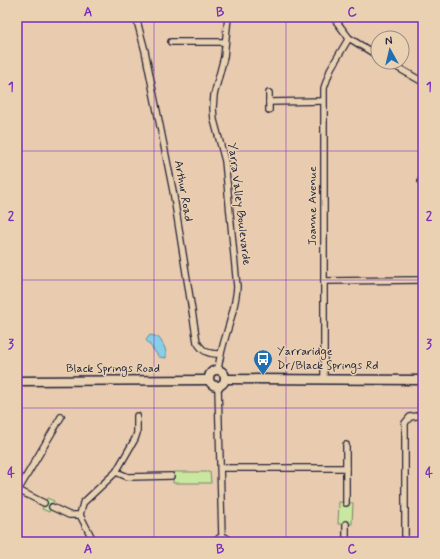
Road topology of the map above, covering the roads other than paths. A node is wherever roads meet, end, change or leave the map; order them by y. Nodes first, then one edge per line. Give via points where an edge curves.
1 (136, 17) edge
2 (228, 17) edge
3 (333, 17) edge
4 (349, 38) junction
5 (171, 42) dead end
6 (224, 42) junction
7 (370, 51) edge
8 (402, 70) edge
9 (423, 82) edge
10 (269, 93) dead end
11 (324, 101) junction
12 (269, 102) junction
13 (269, 110) dead end
14 (423, 280) edge
15 (324, 281) junction
16 (220, 354) junction
17 (218, 370) junction
18 (225, 378) junction
19 (209, 380) junction
20 (324, 380) junction
21 (423, 380) edge
22 (17, 381) edge
23 (218, 387) junction
24 (423, 415) edge
25 (137, 416) dead end
26 (61, 417) dead end
27 (346, 445) dead end
28 (221, 468) junction
29 (346, 468) junction
30 (116, 472) junction
31 (172, 476) dead end
32 (18, 491) edge
33 (44, 503) dead end
34 (346, 504) dead end
35 (52, 507) dead end
36 (80, 515) junction
37 (346, 524) dead end
38 (222, 537) junction
39 (94, 542) edge
40 (215, 542) edge
41 (232, 542) edge
42 (346, 542) edge
43 (405, 542) edge

1 - 16 street, Arthur Road via 173,191 197,342 202,350 210,354
2 - 6 street, Yarra Valley Boulevarde
3 - 4 street
4 - 7 street
4 - 11 street, Joanne Avenue via 326,78
5 - 6 street
6 - 16 street, Yarra Valley Boulevarde via 224,57 213,108 225,161 237,287 236,306
8 - 9 street
10 - 12 street
11 - 12 street
11 - 15 street, Joanne Avenue
12 - 13 street
14 - 15 street
15 - 20 street, Joanne Avenue
16 - 17 street, Yarra Valley Boulevarde
17 - 18 main road
17 - 19 main road via 211,373
18 - 20 main road
18 - 23 main road via 224,383
19 - 22 main road, Black Springs Road
19 - 23 main road
20 - 21 main road
23 - 28 street
24 - 43 street via 410,417 405,423
25 - 30 street via 135,439
26 - 32 street
27 - 29 street
28 - 29 street
28 - 38 street
29 - 34 street
30 - 31 street via 128,477
30 - 36 street via 83,503
32 - 33 street
35 - 36 street via 69,515
36 - 39 street
37 - 42 street
38 - 40 street
38 - 41 street

